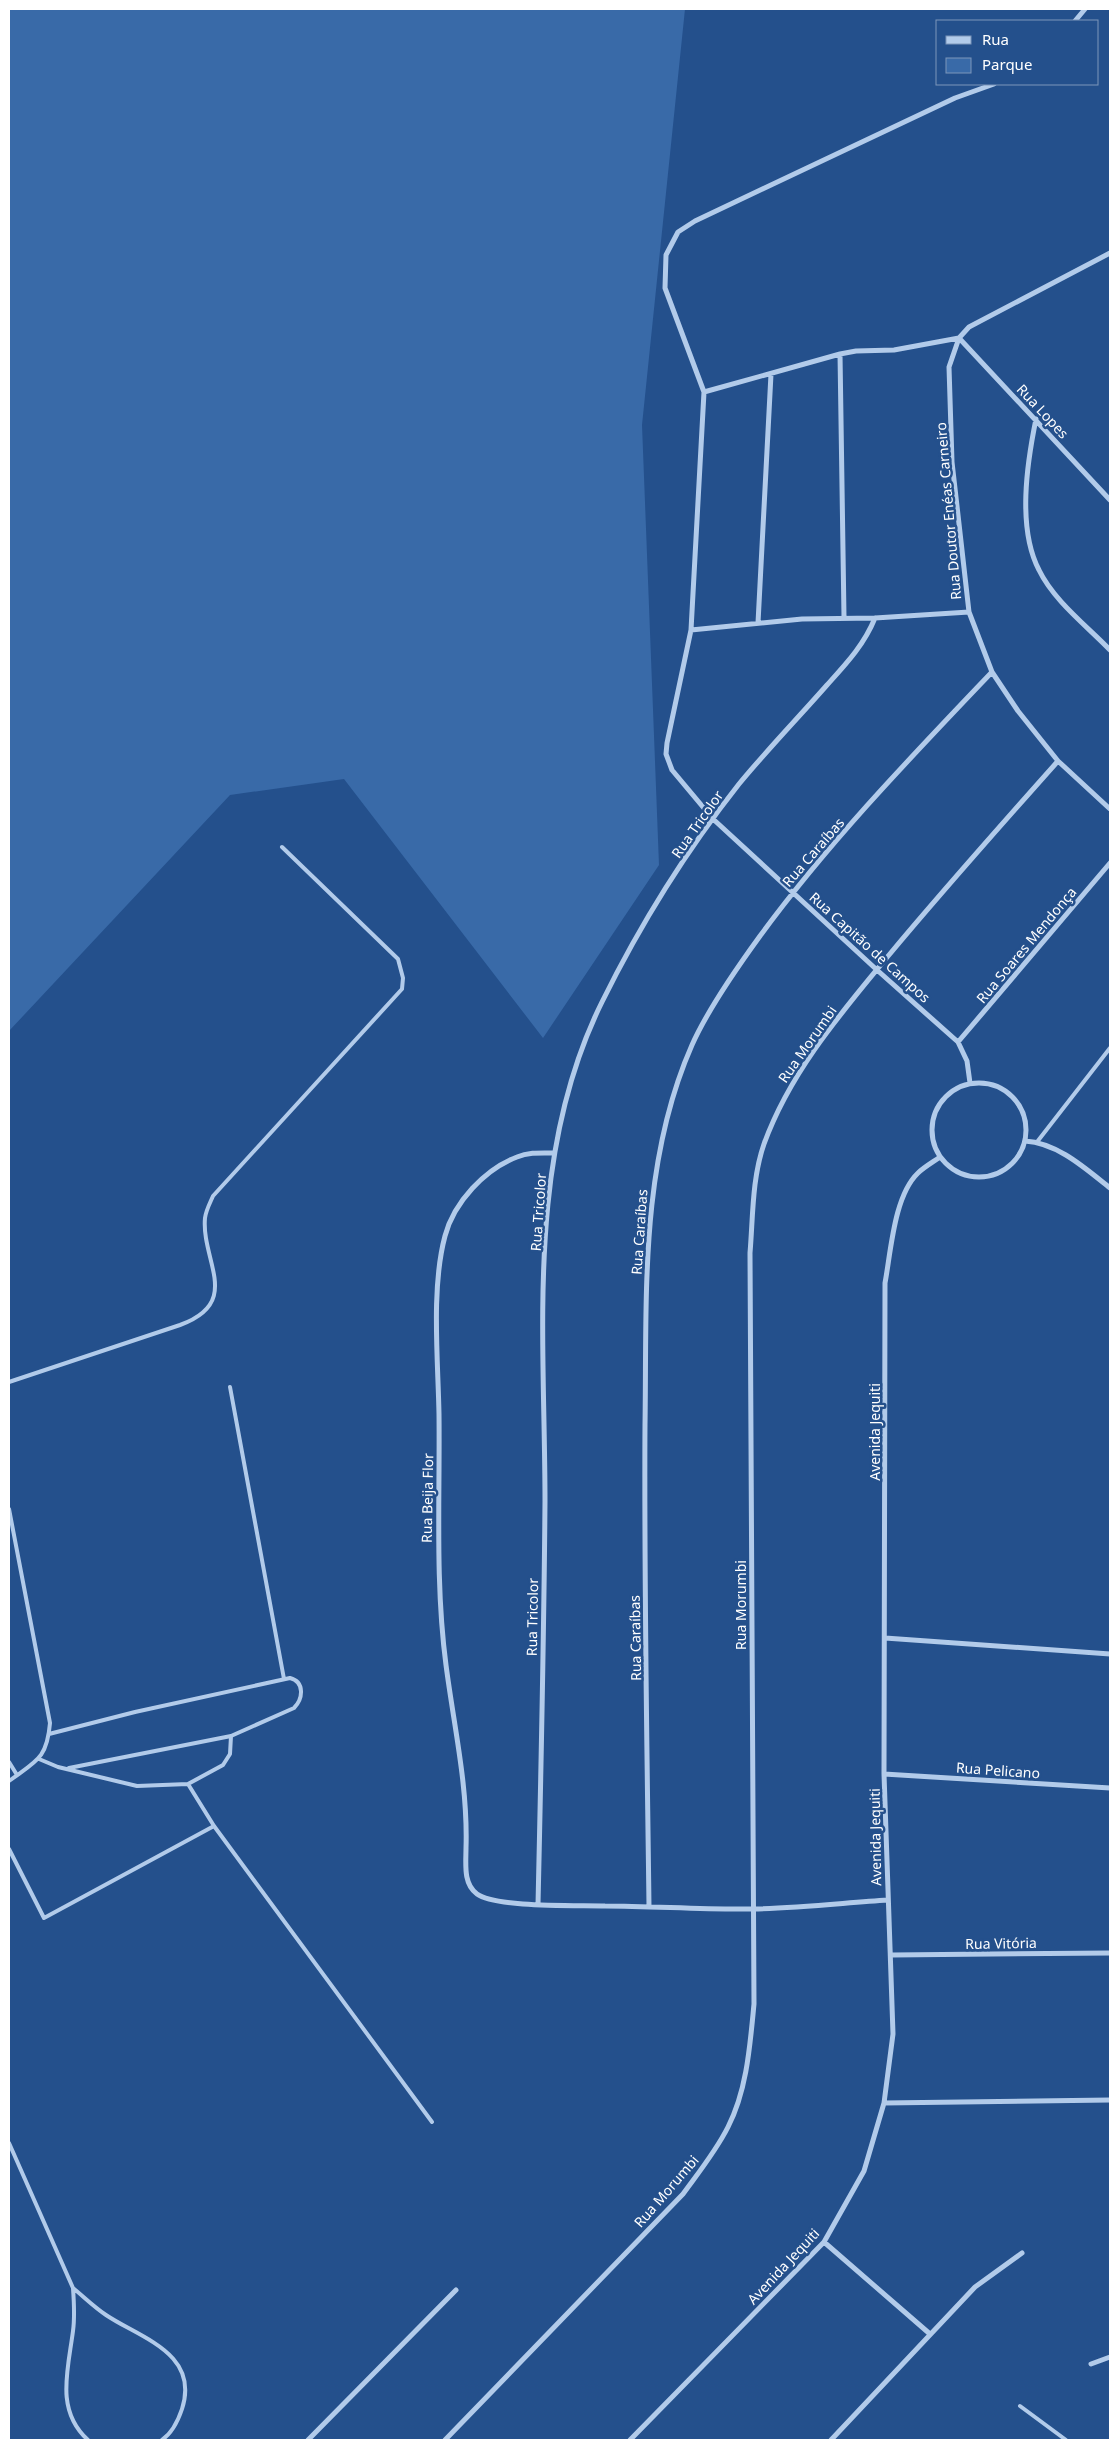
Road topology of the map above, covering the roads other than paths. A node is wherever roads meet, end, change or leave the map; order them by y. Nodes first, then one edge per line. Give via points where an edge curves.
1 (1085, 9) edge
2 (1075, 20) edge
3 (991, 85) edge
4 (1110, 253) edge
5 (959, 338) junction
6 (840, 354) junction
7 (770, 374) junction
8 (704, 392) junction
9 (1036, 418) junction
10 (1110, 500) edge
11 (969, 612) junction
12 (844, 617) junction
13 (875, 618) junction
14 (758, 623) junction
15 (691, 630) junction
16 (1110, 650) edge
17 (992, 672) junction
18 (1058, 761) junction
19 (1110, 809) edge
20 (713, 819) junction
21 (282, 847) dead end
22 (1110, 863) edge
23 (793, 891) junction
24 (877, 970) junction
25 (958, 1042) junction
26 (1110, 1048) edge
27 (970, 1083) junction
28 (1025, 1141) junction
29 (1036, 1142) junction
30 (554, 1153) junction
31 (940, 1157) junction
32 (1110, 1188) edge
33 (9, 1382) edge
34 (230, 1387) dead end
35 (9, 1509) edge
36 (884, 1638) junction
37 (1110, 1654) edge
38 (284, 1679) junction
39 (49, 1734) junction
40 (231, 1736) junction
41 (39, 1759) junction
42 (9, 1762) edge
43 (68, 1769) junction
44 (884, 1774) junction
45 (17, 1775) junction
46 (9, 1781) edge
47 (188, 1784) junction
48 (1110, 1788) edge
49 (214, 1826) junction
50 (9, 1849) edge
51 (888, 1900) junction
52 (538, 1905) junction
53 (649, 1906) junction
54 (752, 1909) junction
55 (1110, 1953) edge
56 (892, 1955) junction
57 (1110, 2100) edge
58 (884, 2102) junction
59 (432, 2122) dead end
60 (9, 2143) edge
61 (824, 2242) junction
62 (1022, 2253) dead end
63 (74, 2288) junction
64 (456, 2290) dead end
65 (930, 2334) junction
66 (1110, 2357) edge
67 (1091, 2364) dead end
68 (1020, 2406) dead end
69 (88, 2440) edge
70 (162, 2440) edge
71 (308, 2440) edge
72 (445, 2440) edge
73 (630, 2440) edge
74 (831, 2440) edge
75 (1066, 2440) edge

1 - 2 street
3 - 8 street via 955,98 678,232 666,255 665,288
4 - 5 street via 969,327
5 - 6 street via 894,350
5 - 9 street, Rua Lopes
5 - 11 street, Rua Doutor Enéas Carneiro via 949,367 952,453
6 - 7 street
6 - 12 street
7 - 8 street
7 - 14 street
8 - 15 street, Rua Capitão de Campos
9 - 10 street, Rua Lopes
9 - 16 street via 1027,472 1031,552 1039,571 1057,595
11 - 13 street
11 - 17 street, Rua Doutor Enéas Carneiro
12 - 13 street
12 - 14 street
13 - 20 street, Rua Tricolor via 860,648 740,783
14 - 15 street
15 - 20 street, Rua Capitão de Campos via 666,754 672,770
17 - 18 street, Rua Doutor Enéas Carneiro
17 - 23 street, Rua Caraíbas
18 - 19 street, Rua Doutor Enéas Carneiro
18 - 24 street, Rua Morumbi via 956,874
20 - 23 street, Rua Capitão de Campos
20 - 30 street, Rua Tricolor via 637,934 600,1006 572,1080
21 - 33 lane via 398,958 402,989 213,1196 205,1218 216,1288 205,1312 194,1320
22 - 25 street, Rua Soares Mendonça
23 - 24 street, Rua Capitão de Campos
23 - 53 street, Rua Caraíbas via 736,970 692,1044 672,1103 656,1169 647,1246 645,1484
24 - 25 street, Rua Capitão de Campos
24 - 54 street, Rua Morumbi via 808,1058 783,1099 763,1145 755,1186 750,1253
25 - 27 street, Rua Capitão de Campos via 967,1061
26 - 29 lane
27 - 28 street via 1002,1088 1014,1097 1023,1110
27 - 31 street via 956,1088 943,1099 935,1112 931,1128 933,1143
28 - 29 street
28 - 31 street via 1009,1167 980,1177 964,1175
29 - 32 street via 1077,1162
30 - 52 street, Rua Tricolor via 547,1217 542,1359 545,1536
30 - 52 street, Rua Beija Flor via 530,1153 497,1167 459,1204 445,1235 438,1290 438,1566 443,1647 462,1761 466,1872 472,1889 486,1898
31 - 36 street, Avenida Jequiti via 918,1173 907,1188 896,1221 885,1283
34 - 38 lane
35 - 39 lane via 50,1723
36 - 37 street
36 - 44 street, Avenida Jequiti
38 - 39 lane
38 - 40 lane via 298,1682 302,1694 300,1702 294,1708
39 - 41 lane via 46,1749
40 - 43 lane
40 - 47 lane via 228,1760
41 - 43 lane
41 - 45 lane
42 - 45 lane
43 - 47 lane via 137,1786
44 - 48 street, Rua Pelicano
44 - 51 street, Avenida Jequiti
45 - 46 lane
47 - 49 lane
49 - 50 lane via 44,1918
49 - 59 lane
51 - 54 street
51 - 56 street, Avenida Jequiti
52 - 53 street
53 - 54 street
54 - 72 street, Rua Morumbi via 754,2004 749,2056 729,2126 713,2155 683,2194
55 - 56 street, Rua Vitória
56 - 58 street, Avenida Jequiti via 894,2034
57 - 58 street
58 - 61 street, Avenida Jequiti via 864,2171
60 - 63 lane
61 - 65 street
61 - 73 street, Avenida Jequiti
62 - 65 street via 974,2287
63 - 69 lane via 74,2328 65,2394 69,2414 79,2432
63 - 70 lane via 104,2314 168,2351 176,2362 184,2381 184,2402 178,2421
64 - 71 street
65 - 74 street
66 - 67 street
68 - 75 lane

